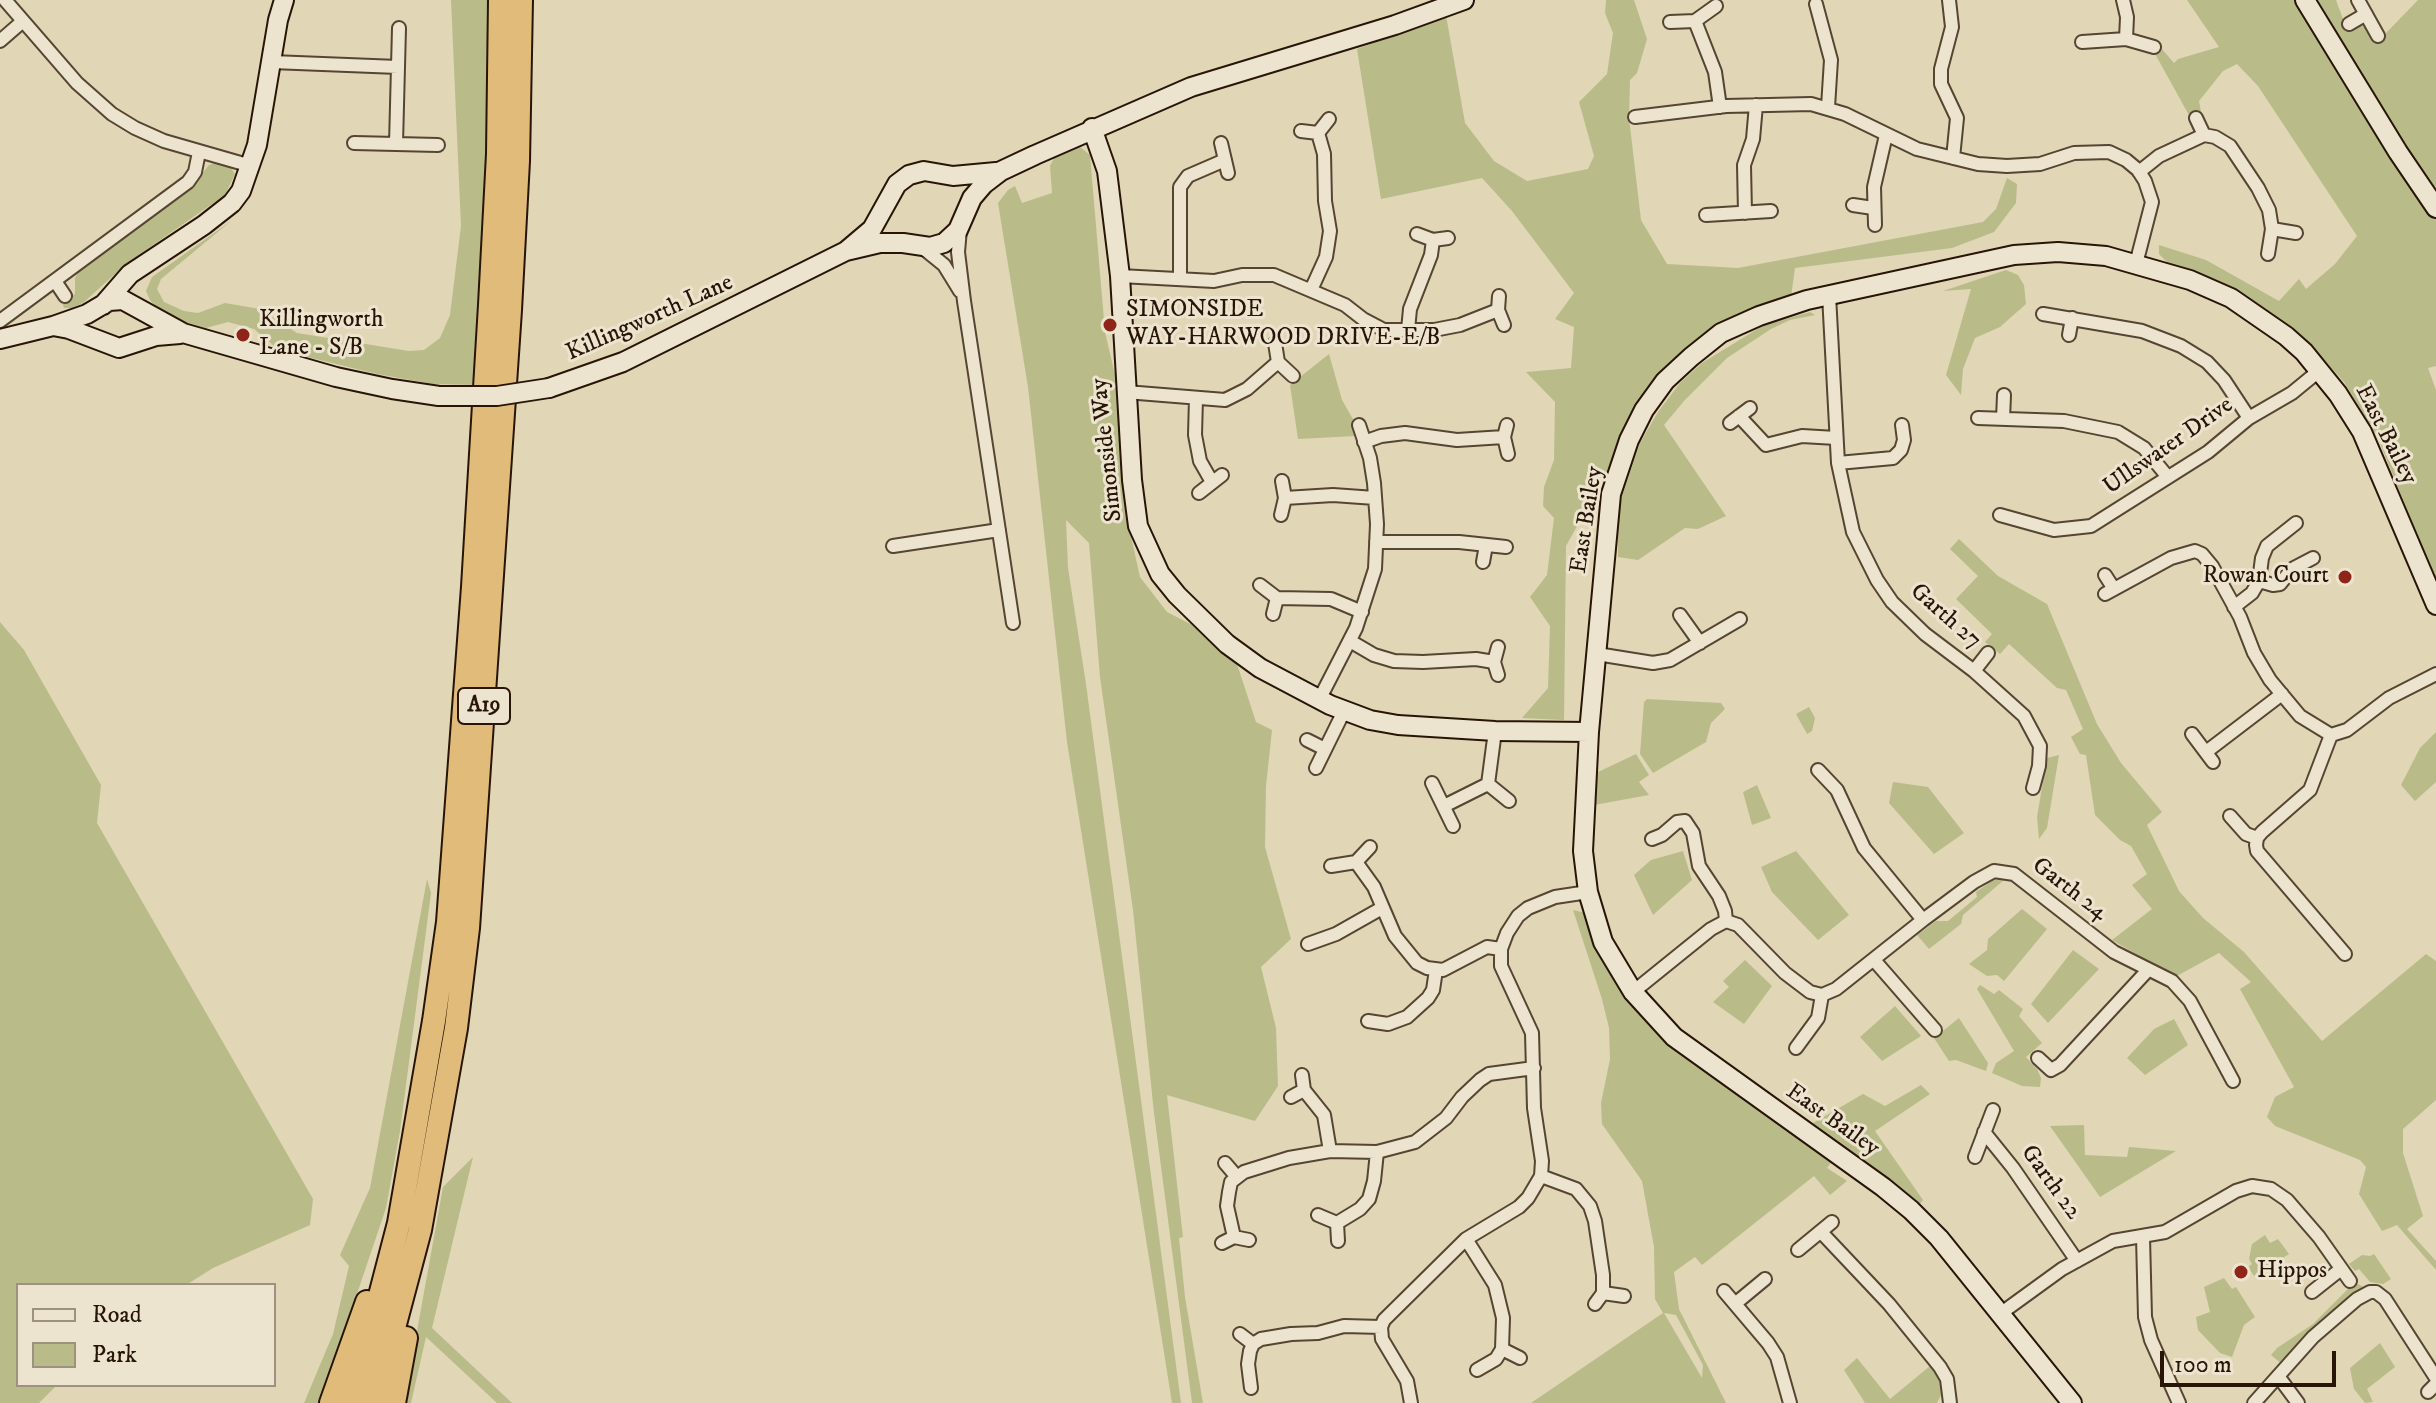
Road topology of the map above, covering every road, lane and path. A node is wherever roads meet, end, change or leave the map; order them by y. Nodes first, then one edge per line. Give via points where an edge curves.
1 (5, 0) edge
2 (284, 0) edge
3 (500, 0) edge
4 (521, 0) edge
5 (1464, 0) edge
6 (1949, 0) edge
7 (2123, 0) edge
8 (2305, 0) edge
9 (2358, 0) edge
10 (1817, 1) edge
11 (1716, 6) dead end
12 (2366, 14) junction
13 (23, 21) junction
14 (1695, 21) junction
15 (1670, 22) dead end
16 (2349, 24) dead end
17 (399, 28) dead end
18 (2378, 36) dead end
19 (2126, 39) junction
20 (0, 41) edge
21 (2082, 42) dead end
22 (2154, 47) dead end
23 (272, 62) junction
24 (398, 67) junction
25 (1756, 105) junction
26 (1720, 107) junction
27 (1828, 107) junction
28 (1653, 115) junction
29 (1635, 117) dead end
30 (2196, 118) dead end
31 (1329, 119) dead end
32 (1092, 128) junction
33 (1301, 131) dead end
34 (1657, 131) dead end
35 (1318, 133) junction
36 (1886, 135) junction
37 (2204, 135) junction
38 (354, 143) dead end
39 (1221, 143) dead end
40 (396, 144) junction
41 (438, 145) dead end
42 (199, 152) junction
43 (1953, 158) junction
44 (1225, 160) junction
45 (2040, 164) junction
46 (251, 166) junction
47 (1001, 171) junction
48 (2139, 172) junction
49 (1228, 173) dead end
50 (944, 176) junction
51 (2044, 178) dead end
52 (889, 202) junction
53 (1853, 205) dead end
54 (1873, 208) junction
55 (2436, 208) edge
56 (1771, 211) dead end
57 (1745, 213) junction
58 (1706, 215) dead end
59 (962, 220) junction
60 (1875, 225) dead end
61 (2272, 229) junction
62 (2296, 233) dead end
63 (1417, 234) dead end
64 (1448, 238) dead end
65 (1433, 240) junction
66 (916, 245) junction
67 (846, 251) junction
68 (2268, 254) dead end
69 (2136, 264) junction
70 (143, 266) junction
71 (1120, 276) junction
72 (1180, 279) junction
73 (55, 281) junction
74 (1311, 290) junction
75 (1829, 295) junction
76 (65, 296) dead end
77 (964, 301) junction
78 (102, 307) junction
79 (136, 308) junction
80 (2043, 314) dead end
81 (2072, 318) junction
82 (0, 321) edge
83 (1504, 325) dead end
84 (53, 326) junction
85 (1408, 330) junction
86 (183, 333) junction
87 (2069, 335) dead end
88 (0, 339) edge
89 (133, 343) junction
90 (1275, 343) dead end
91 (106, 344) junction
92 (1278, 362) junction
93 (2320, 370) junction
94 (1293, 376) dead end
95 (1126, 392) junction
96 (2004, 395) dead end
97 (1196, 398) junction
98 (1750, 408) dead end
99 (1978, 418) dead end
100 (2249, 418) junction
101 (2003, 419) junction
102 (1359, 425) dead end
103 (1902, 425) dead end
104 (1836, 438) junction
105 (1364, 442) junction
106 (1508, 454) dead end
107 (1838, 463) junction
108 (2167, 476) junction
109 (1282, 481) dead end
110 (1199, 493) dead end
111 (1285, 498) junction
112 (1375, 498) junction
113 (1281, 515) dead end
114 (2000, 515) dead end
115 (2296, 523) dead end
116 (2033, 526) junction
117 (999, 530) junction
118 (2029, 541) dead end
119 (1376, 542) junction
120 (1486, 545) junction
121 (893, 546) dead end
122 (1506, 547) dead end
123 (2313, 558) dead end
124 (1483, 562) dead end
125 (2105, 575) dead end
126 (2259, 581) junction
127 (1260, 585) dead end
128 (1277, 598) junction
129 (2436, 605) edge
130 (2234, 607) junction
131 (1362, 612) junction
132 (1273, 614) dead end
133 (1680, 615) dead end
134 (1740, 619) dead end
135 (1013, 623) dead end
136 (1350, 641) junction
137 (1700, 643) junction
138 (1498, 647) dead end
139 (1988, 653) dead end
140 (1597, 654) junction
141 (1974, 671) junction
142 (2436, 674) edge
143 (2282, 694) junction
144 (1319, 700) junction
145 (1344, 711) junction
146 (1495, 731) junction
147 (1589, 732) junction
148 (2192, 734) dead end
149 (2331, 735) junction
150 (1307, 740) dead end
151 (1325, 749) junction
152 (1316, 768) dead end
153 (1818, 770) dead end
154 (1432, 783) dead end
155 (1488, 784) junction
156 (2033, 788) dead end
157 (1509, 801) dead end
158 (1444, 806) junction
159 (2230, 816) dead end
160 (1453, 826) dead end
161 (2257, 838) junction
162 (1652, 839) dead end
163 (1370, 847) dead end
164 (1356, 862) junction
165 (1331, 866) dead end
166 (1588, 892) junction
167 (1382, 908) junction
168 (1923, 920) junction
169 (1329, 921) dead end
170 (1726, 921) junction
171 (1336, 934) junction
172 (1308, 944) dead end
173 (1501, 949) junction
174 (2345, 954) dead end
175 (1874, 960) junction
176 (1436, 970) junction
177 (2148, 970) junction
178 (1633, 992) junction
179 (1822, 995) junction
180 (1368, 1021) dead end
181 (1388, 1024) junction
182 (1935, 1030) dead end
183 (1386, 1038) dead end
184 (1796, 1048) dead end
185 (2038, 1058) dead end
186 (1534, 1068) junction
187 (1302, 1075) dead end
188 (2233, 1081) dead end
189 (1304, 1090) junction
190 (1291, 1097) dead end
191 (1993, 1110) dead end
192 (1984, 1132) junction
193 (1330, 1151) junction
194 (1377, 1152) junction
195 (1975, 1157) dead end
196 (1225, 1163) dead end
197 (1541, 1176) junction
198 (1237, 1177) junction
199 (1318, 1215) dead end
200 (1832, 1222) dead end
201 (1337, 1223) junction
202 (410, 1227) junction
203 (1821, 1232) junction
204 (2143, 1237) junction
205 (1466, 1239) junction
206 (1249, 1240) dead end
207 (1338, 1241) dead end
208 (1798, 1250) dead end
209 (2077, 1261) junction
210 (2341, 1269) junction
211 (1765, 1279) dead end
212 (2350, 1281) dead end
213 (1724, 1291) dead end
214 (2312, 1292) dead end
215 (1624, 1296) dead end
216 (1736, 1303) junction
217 (2000, 1314) junction
218 (1381, 1327) junction
219 (1240, 1334) dead end
220 (1253, 1344) junction
221 (1502, 1349) junction
222 (1520, 1358) dead end
223 (1477, 1370) dead end
224 (2278, 1376) junction
225 (2436, 1378) edge
226 (1251, 1388) dead end
227 (331, 1403) edge
228 (352, 1403) edge
229 (374, 1403) edge
230 (394, 1403) edge
231 (1415, 1403) edge
232 (1790, 1403) edge
233 (1950, 1403) edge
234 (2072, 1403) edge
235 (2179, 1403) edge
236 (2254, 1403) edge
237 (2298, 1403) edge

1 - 13 street
2 - 23 street
3 - 202 highway, A19 via 498,154 472,602 448,922
4 - 202 highway, A19 via 513,265 476,830 456,1028
5 - 32 street via 1191,87
6 - 43 street via 1952,27 1941,84 1957,118
7 - 19 street
8 - 55 street
9 - 12 street
10 - 27 street via 1831,60
11 - 14 street
12 - 16 street
12 - 18 street
13 - 20 street
13 - 42 street via 112,114 148,135
14 - 15 street
14 - 26 street via 1715,72
17 - 24 street
19 - 21 street
19 - 22 street
23 - 24 street
23 - 46 street
24 - 40 street
25 - 26 street
25 - 27 street
25 - 57 street via 1744,165
26 - 28 street
27 - 36 street
28 - 29 street
28 - 34 street
30 - 37 street
31 - 35 street
32 - 47 street
32 - 71 street, Simonside Way via 1107,171
33 - 35 street
35 - 74 street via 1330,231 1326,257
36 - 43 street
36 - 54 street
37 - 48 street via 2159,156
37 - 61 street via 2230,146 2258,188
38 - 40 street
39 - 44 street
40 - 41 street
42 - 46 street
42 - 73 street via 188,182
43 - 45 street via 1978,164
44 - 49 street
44 - 72 street via 1188,176 1180,187
45 - 48 street via 2074,153 2109,152
45 - 51 street
46 - 70 street via 232,203
47 - 50 street
47 - 59 street via 976,191
48 - 69 street via 2152,202
50 - 52 street via 924,171 909,175 897,184
50 - 59 street via 961,194
52 - 66 street via 893,227
52 - 67 street via 867,234
53 - 54 street
54 - 60 street
56 - 57 street
57 - 58 street
59 - 66 street via 944,243
59 - 77 street via 958,252
61 - 62 street
61 - 68 street
63 - 65 street
64 - 65 street
65 - 85 street
66 - 67 street via 880,243
66 - 77 street via 944,265
67 - 86 street, Killingworth Lane, bridge via 592,376 509,395 439,396 392,389
69 - 75 street, East Bailey via 2058,252 2014,255
69 - 93 street, East Bailey via 2231,298 2286,336
70 - 78 street via 124,279
70 - 79 street via 135,285
71 - 72 street
71 - 95 street, Simonside Way
72 - 74 street via 1274,275
73 - 76 street
73 - 82 street
74 - 85 street via 1384,330
75 - 104 street, Garth 27
75 - 140 street, East Bailey via 1721,333 1665,381 1644,410 1611,494
77 - 117 street
78 - 79 street via 119,300
78 - 84 street
78 - 91 street via 95,329
79 - 86 street
79 - 89 street via 142,330
80 - 81 street
81 - 87 street
81 - 100 street via 2142,331 2181,346 2207,362
83 - 85 street via 1498,303 1460,325
84 - 88 street
84 - 91 street
86 - 89 street
89 - 91 street via 119,348
90 - 92 street
92 - 94 street
92 - 97 street via 1237,396
93 - 100 street, Ullswater Drive
93 - 129 street, East Bailey via 2362,432
95 - 97 street
95 - 144 street, Simonside Way via 1138,526 1160,574 1227,644
96 - 101 street
97 - 110 street via 1200,461 1217,478
98 - 104 street via 1735,420 1766,445 1802,436
99 - 101 street
100 - 108 street, Ullswater Drive via 2208,452
101 - 108 street via 2064,421 2118,432 2144,448
102 - 105 street
103 - 107 street via 1904,440 1893,458
104 - 107 street, Garth 27
105 - 106 street via 1405,433 1457,440 1505,431
105 - 112 street
107 - 141 street, Garth 27 via 1853,532 1877,580 1906,616
108 - 116 street, Ullswater Drive via 2091,526
109 - 111 street
111 - 112 street
111 - 113 street
112 - 119 street
114 - 116 street, Ullswater Drive
115 - 126 street via 2267,546
116 - 118 street
117 - 121 street
117 - 135 street
119 - 120 street
119 - 131 street via 1375,569
120 - 122 street
120 - 124 street
123 - 126 street via 2292,569 2280,584
125 - 130 street via 2110,592 2171,558 2195,551 2212,566
126 - 130 street
127 - 128 street
128 - 131 street via 1331,599
128 - 132 street
130 - 143 street via 2254,653
131 - 136 street
133 - 137 street
134 - 137 street
136 - 138 street via 1394,661 1476,659 1496,669
136 - 144 street
137 - 140 street via 1653,663
139 - 141 street, Garth 27
140 - 147 street, East Bailey
141 - 156 street, Garth 27 via 2033,730 2040,746
142 - 149 street
143 - 148 street via 2210,757
143 - 149 street via 2300,716
144 - 145 street, Simonside Way
145 - 146 street, Simonside Way via 1398,725
145 - 151 street
146 - 147 street, Simonside Way
146 - 155 street
147 - 166 street, East Bailey via 1583,851
149 - 161 street via 2310,790
150 - 151 street
151 - 152 street
153 - 168 street via 1837,790 1864,848
154 - 158 street
155 - 157 street
155 - 158 street
158 - 160 street
159 - 161 street
161 - 174 street via 2257,851
162 - 170 street via 1685,821 1693,833 1699,866 1719,896
163 - 164 street
164 - 165 street
164 - 167 street
166 - 173 street via 1528,908
166 - 178 street, East Bailey via 1603,942
167 - 171 street
167 - 176 street via 1401,946 1417,963
168 - 175 street, Garth 24
168 - 177 street, Garth 24 via 1994,871 2014,874 2106,946
169 - 171 street
170 - 178 street
170 - 179 street via 1738,925 1798,983
171 - 172 street
173 - 176 street via 1487,947 1451,968
173 - 186 street via 1501,966 1532,1033
175 - 179 street, Garth 24
175 - 182 street
176 - 181 street via 1433,990 1423,1004
177 - 185 street via 2060,1065 2051,1070
177 - 188 street, Garth 24 via 2185,994
178 - 217 street, East Bailey via 1674,1037 1911,1210
179 - 184 street via 1818,1018
180 - 181 street
181 - 183 street
186 - 194 street via 1489,1074 1427,1135
186 - 197 street
187 - 189 street
189 - 190 street
189 - 193 street via 1324,1115
191 - 192 street
192 - 195 street
192 - 209 street, Garth 22
193 - 194 street
193 - 198 street via 1289,1158
194 - 201 street via 1369,1199
196 - 198 street
197 - 205 street via 1519,1207
197 - 215 street via 1576,1189 1590,1206 1599,1299
198 - 206 street via 1231,1182 1227,1206 1228,1240
199 - 201 street
200 - 203 street
201 - 207 street
202 - 227 highway, A19 via 382,1256
202 - 228 highway, A19
202 - 229 highway, A19
202 - 230 highway, A19 via 415,1286
203 - 208 street
203 - 233 street via 1940,1367
204 - 209 street via 2113,1241
204 - 210 street via 2165,1232 2236,1191 2261,1187 2287,1200
204 - 235 street via 2145,1317
205 - 218 street
205 - 221 street via 1495,1285 1503,1318
209 - 217 street
210 - 212 street
210 - 214 street
211 - 216 street
213 - 216 street
216 - 232 street via 1777,1357
217 - 234 street, East Bailey
218 - 220 street via 1344,1326
218 - 231 street via 1387,1351
219 - 220 street
220 - 226 street via 1248,1364
221 - 222 street
221 - 223 street
224 - 225 street via 2357,1299 2376,1292
224 - 236 street
224 - 237 street

